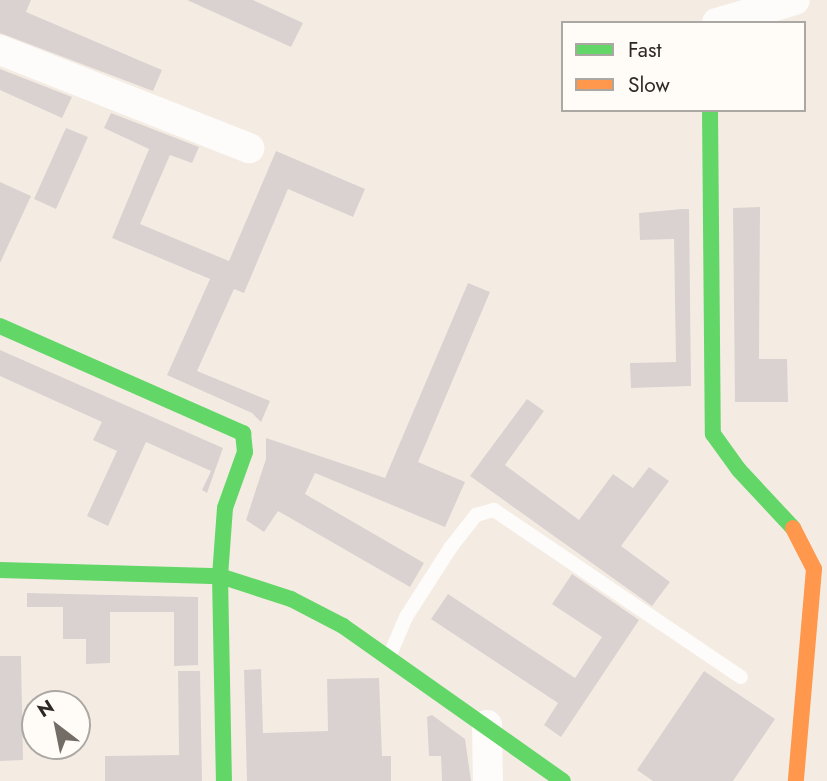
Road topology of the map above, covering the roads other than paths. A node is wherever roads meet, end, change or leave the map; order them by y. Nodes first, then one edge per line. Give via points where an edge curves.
1 (795, 0) edge
2 (724, 21) edge
3 (0, 50) edge
4 (710, 112) edge
5 (249, 148) dead end
6 (0, 326) edge
7 (821, 568) edge
8 (0, 570) edge
9 (220, 576) junction
10 (389, 659) junction
11 (741, 677) dead end
12 (486, 725) junction
13 (224, 781) edge
14 (488, 781) edge
15 (563, 781) edge
16 (796, 781) edge

1 - 2 street
3 - 5 street
4 - 7 street via 713,434 739,470 797,532
6 - 9 street via 243,433 245,452 225,508
7 - 16 street
8 - 9 street
9 - 10 street via 291,599 343,626
9 - 13 street
10 - 11 lane via 406,617 451,547 475,514 494,510
10 - 12 street
12 - 14 street
12 - 15 street

